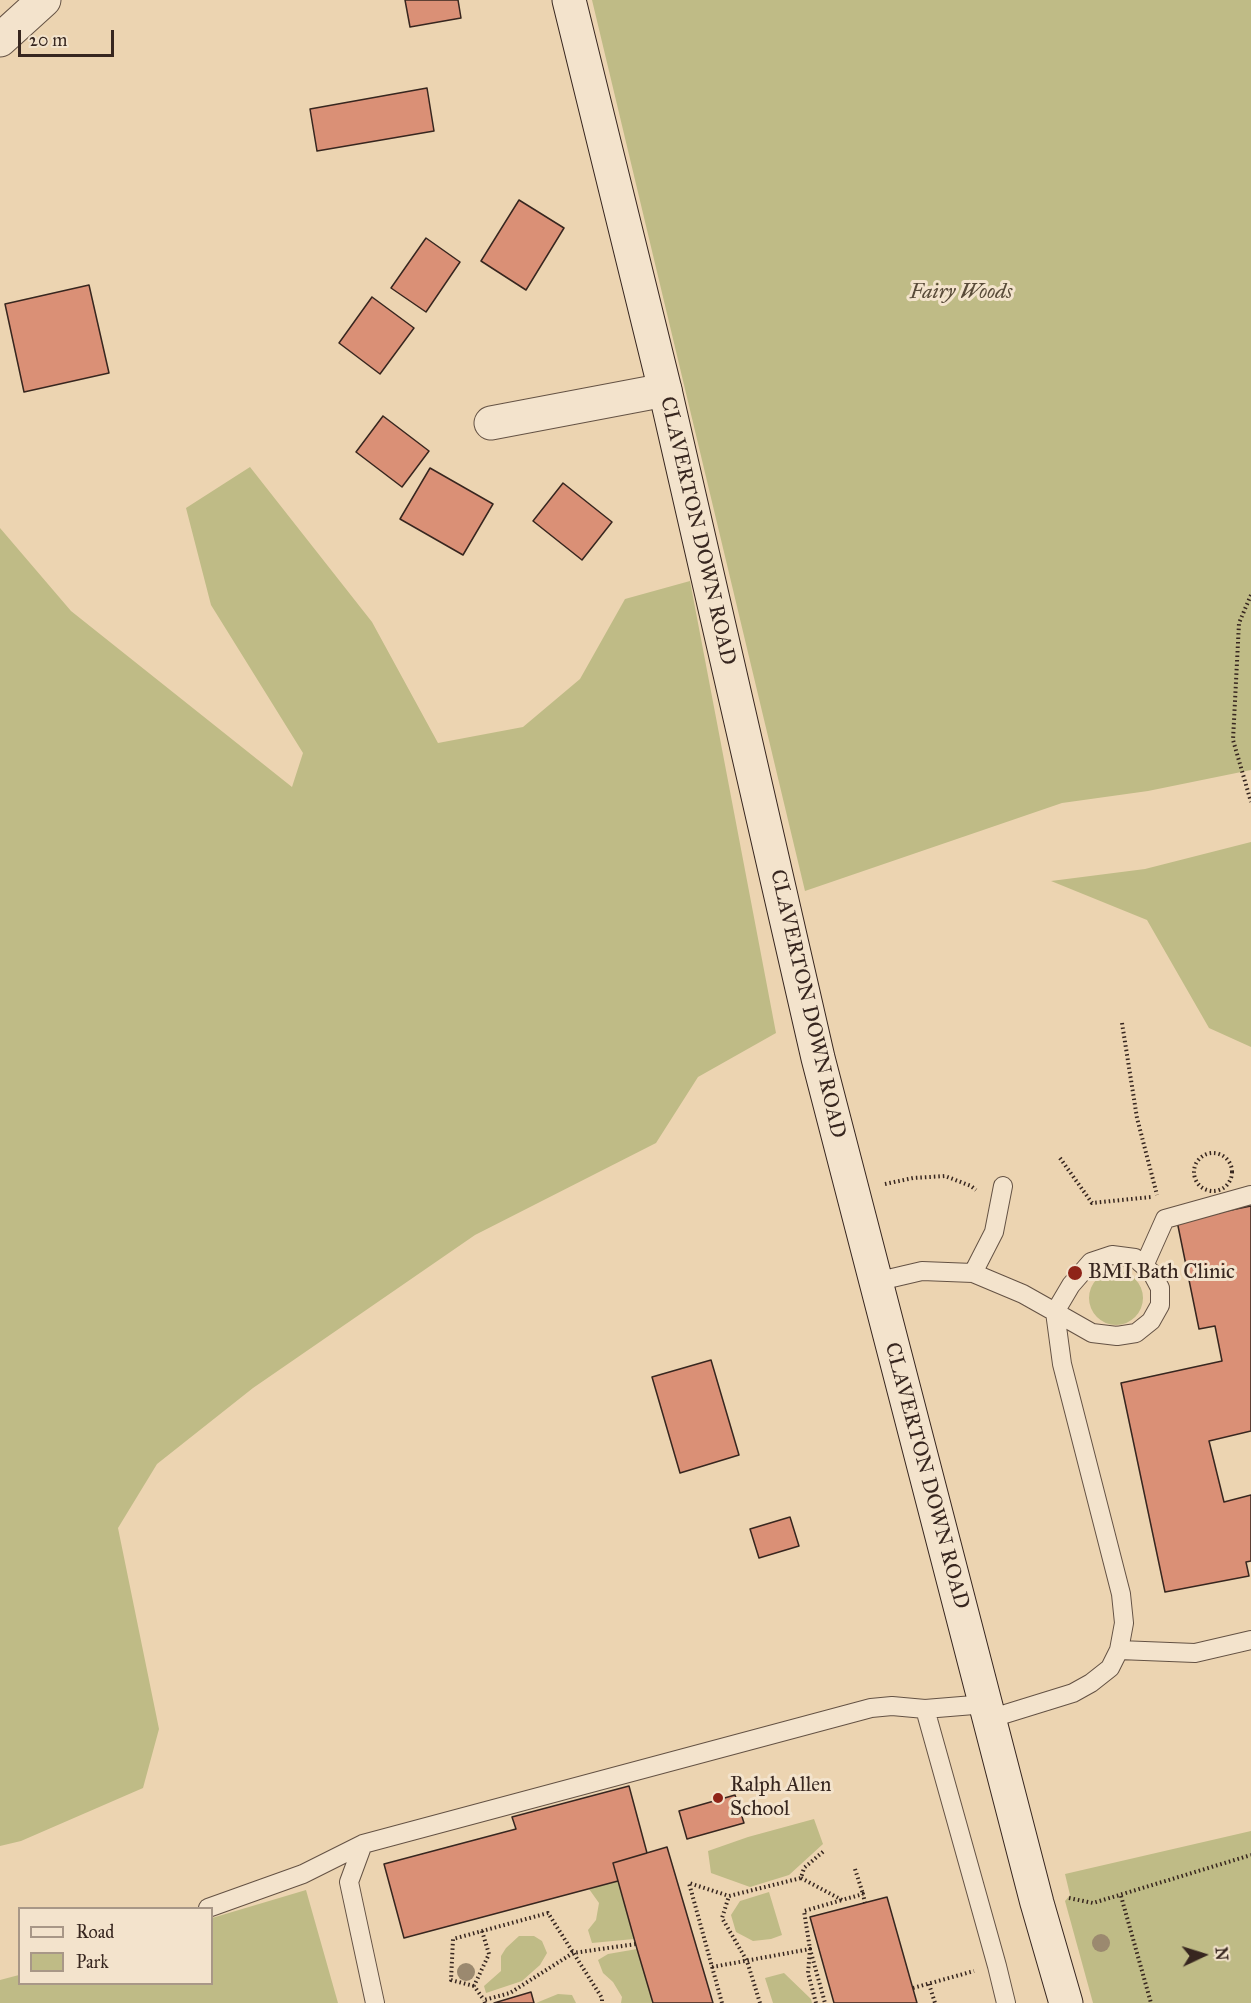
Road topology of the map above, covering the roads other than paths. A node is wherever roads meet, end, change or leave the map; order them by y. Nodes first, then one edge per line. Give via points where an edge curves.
1 (44, 0) edge
2 (569, 0) edge
3 (0, 40) edge
4 (665, 390) junction
5 (491, 423) dead end
6 (1003, 1186) dead end
7 (1251, 1195) edge
8 (1144, 1266) junction
9 (973, 1273) junction
10 (874, 1282) junction
11 (1054, 1312) junction
12 (1251, 1640) edge
13 (1119, 1650) junction
14 (925, 1709) junction
15 (988, 1711) junction
16 (363, 1844) junction
17 (211, 1907) edge
18 (375, 2003) edge
19 (1006, 2003) edge
20 (1066, 2003) edge

1 - 3 street
2 - 4 street, CLAVERTON DOWN ROAD
4 - 5 street
4 - 10 street, CLAVERTON DOWN ROAD via 818,1058
6 - 9 lane via 994,1232
7 - 8 lane via 1165,1219
8 - 11 lane via 1135,1258 1112,1255 1091,1262
8 - 11 lane via 1160,1288 1160,1305 1151,1321 1136,1333 1092,1333
9 - 10 lane via 922,1271
9 - 11 lane
10 - 15 street, CLAVERTON DOWN ROAD
11 - 13 lane via 1062,1364 1121,1594 1124,1623
12 - 13 lane via 1195,1653
13 - 15 lane via 1110,1668 1072,1693
14 - 15 lane
14 - 16 lane via 871,1708
14 - 19 lane
15 - 20 street, CLAVERTON DOWN ROAD
16 - 17 lane via 303,1874
16 - 18 lane via 349,1882

